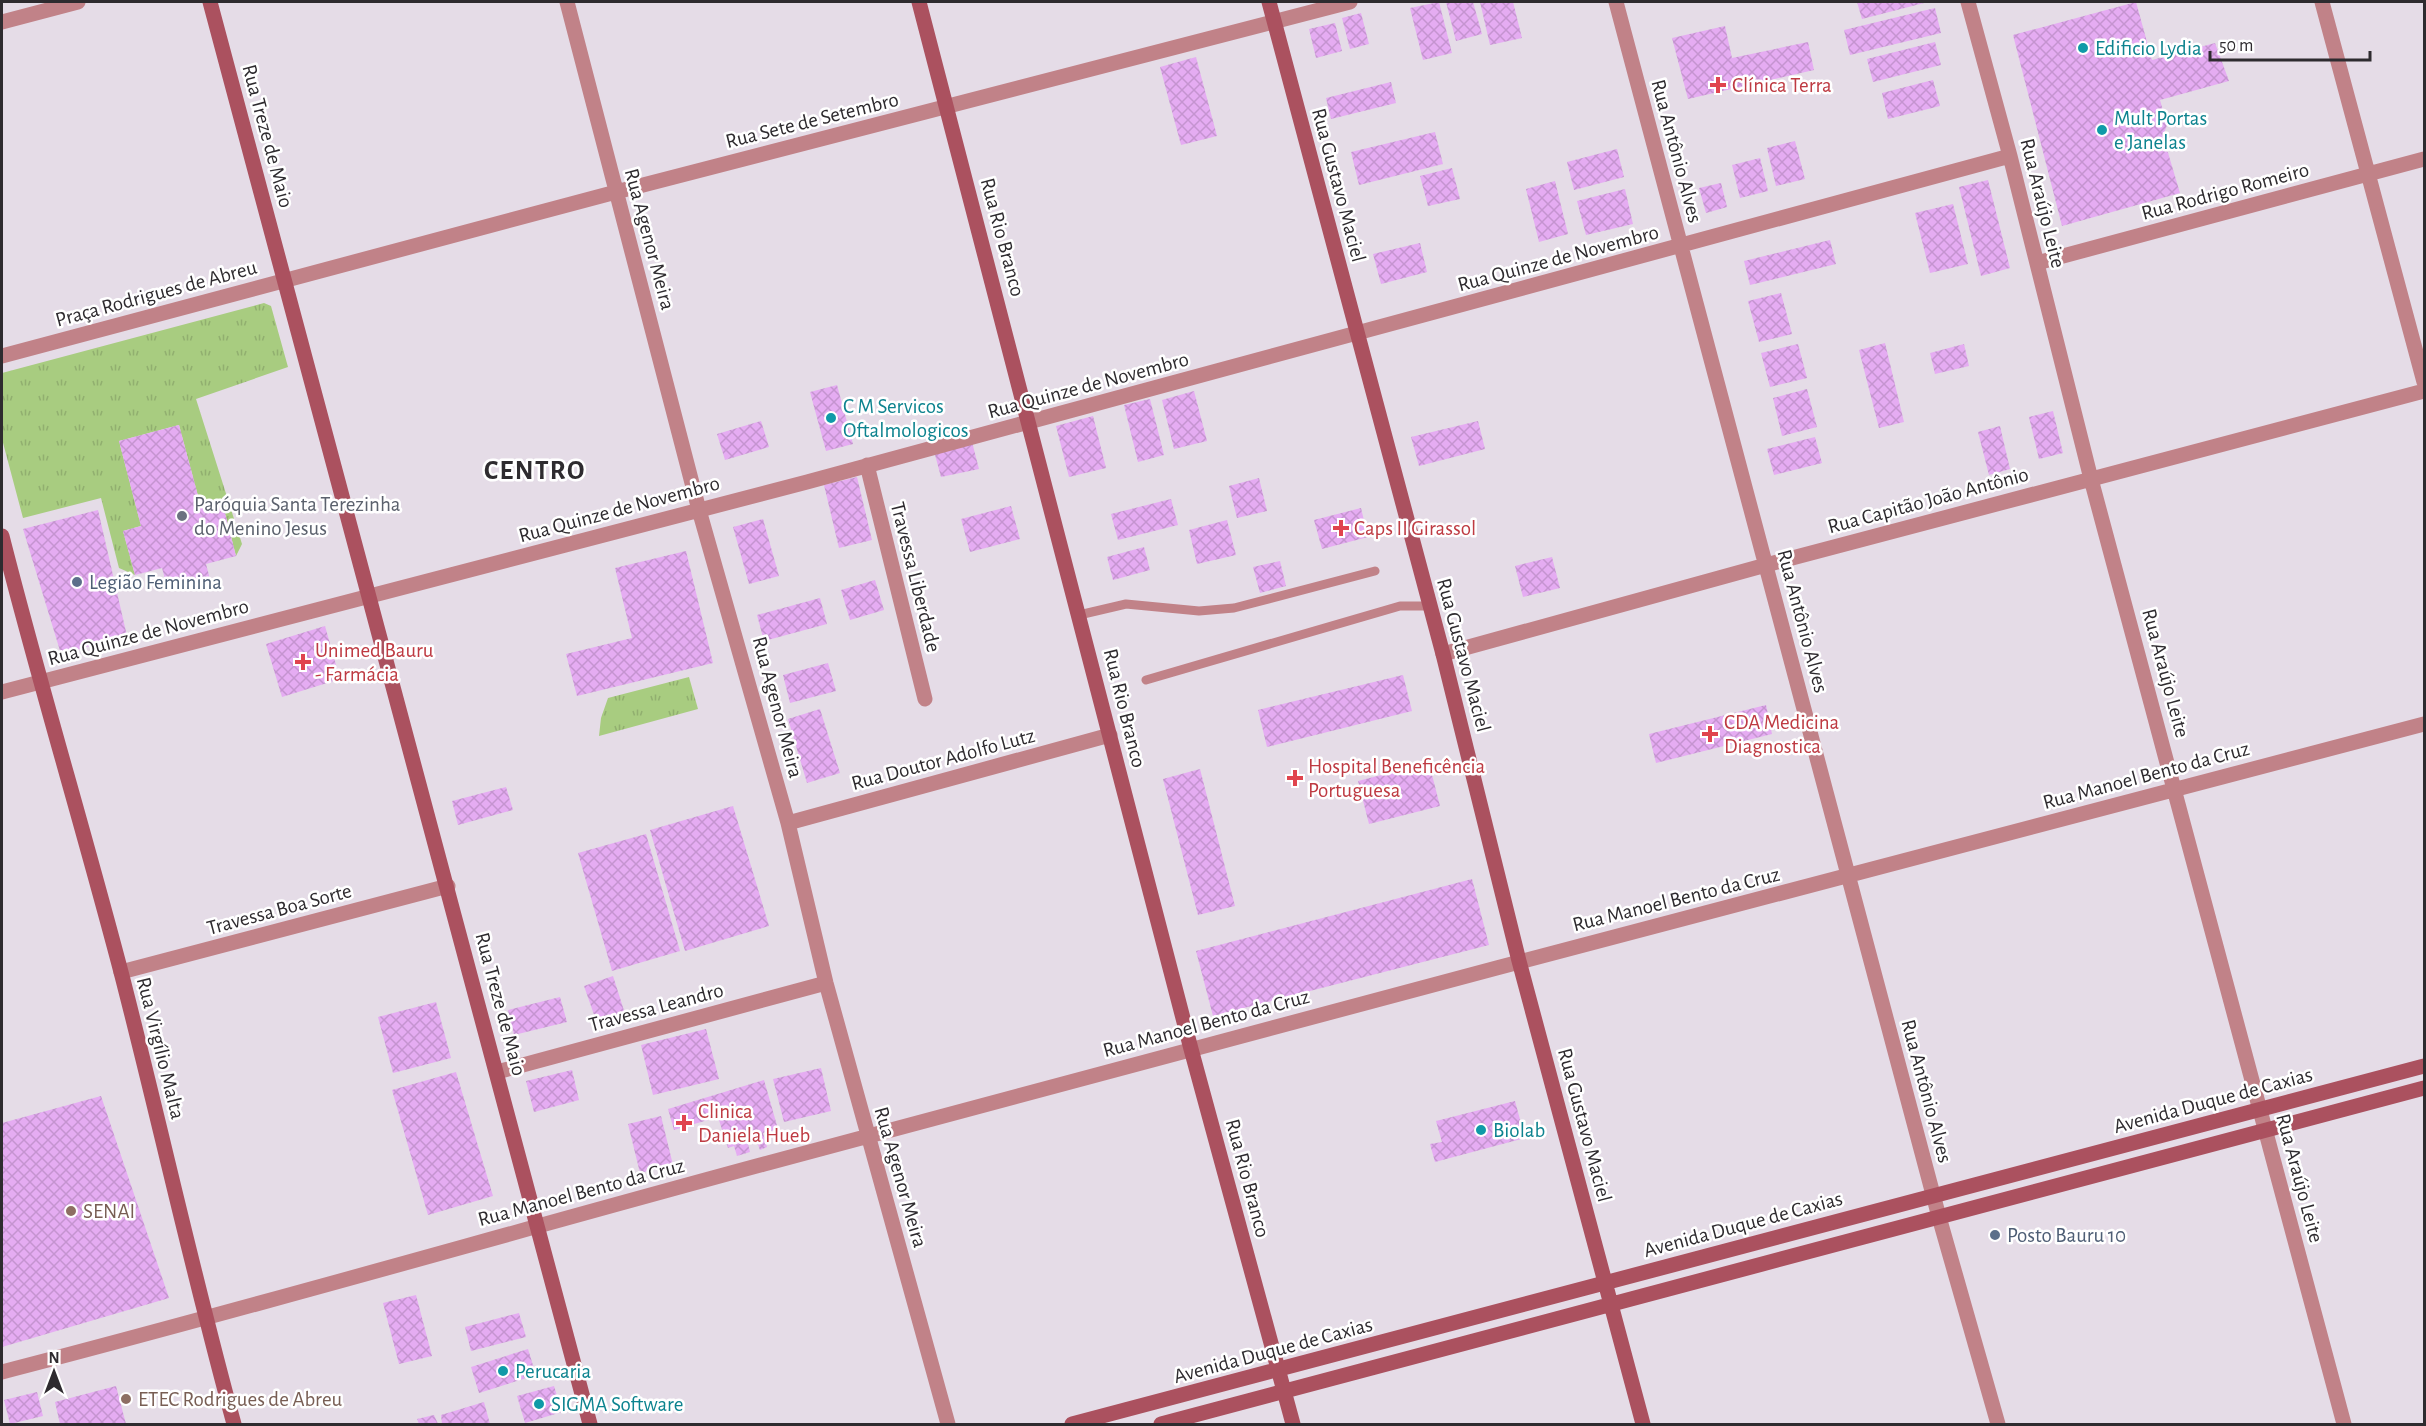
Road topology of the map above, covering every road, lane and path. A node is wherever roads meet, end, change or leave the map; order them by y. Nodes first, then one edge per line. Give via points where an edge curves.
1 (78, 2) edge
2 (210, 2) edge
3 (567, 2) edge
4 (919, 2) edge
5 (1269, 2) edge
6 (1350, 2) edge
7 (1616, 2) edge
8 (1968, 2) edge
9 (2322, 2) edge
10 (2, 22) edge
11 (1274, 22) junction
12 (947, 106) junction
13 (2010, 156) junction
14 (2424, 159) edge
15 (2369, 174) junction
16 (616, 192) junction
17 (1681, 246) junction
18 (2037, 263) junction
19 (284, 281) junction
20 (1356, 334) junction
21 (2, 356) edge
22 (2424, 382) edge
23 (2424, 391) edge
24 (1030, 422) junction
25 (867, 465) junction
26 (2091, 479) junction
27 (699, 510) junction
28 (2, 536) edge
29 (1766, 564) junction
30 (1375, 571) dead end
31 (367, 596) junction
32 (1429, 606) junction
33 (1079, 615) junction
34 (1443, 654) junction
35 (1146, 680) dead end
36 (39, 682) junction
37 (2, 692) edge
38 (925, 699) dead end
39 (2424, 724) edge
40 (1110, 735) junction
41 (2175, 789) junction
42 (788, 823) junction
43 (1849, 876) junction
44 (448, 886) junction
45 (1519, 961) junction
46 (121, 972) junction
47 (826, 983) junction
48 (1191, 1049) junction
49 (2424, 1066) edge
50 (497, 1072) junction
51 (2424, 1088) edge
52 (2260, 1109) junction
53 (2265, 1130) junction
54 (868, 1136) junction
55 (1933, 1195) junction
56 (1939, 1217) junction
57 (536, 1226) junction
58 (1606, 1283) junction
59 (1612, 1304) junction
60 (205, 1319) junction
61 (1278, 1370) junction
62 (2, 1372) edge
63 (1284, 1392) junction
64 (234, 1425) edge
65 (590, 1425) edge
66 (948, 1425) edge
67 (1072, 1425) edge
68 (1161, 1425) edge
69 (1293, 1425) edge
70 (1643, 1425) edge
71 (1998, 1425) edge
72 (2344, 1425) edge

1 - 10 street
2 - 19 street, Rua Treze de Maio
3 - 16 street, Rua Agenor Meira
4 - 12 street, Rua Rio Branco
5 - 11 street, Rua Gustavo Maciel
6 - 11 street, Rua Sete de Setembro
7 - 17 street, Rua Antônio Alves
8 - 13 street, Rua Araújo Leite
9 - 15 street
11 - 12 street, Rua Sete de Setembro
11 - 20 street, Rua Gustavo Maciel
12 - 16 street, Rua Sete de Setembro
12 - 24 street, Rua Rio Branco
13 - 17 street, Rua Quinze de Novembro
13 - 18 street, Rua Araújo Leite
14 - 15 street, Rua Rodrigo Romeiro
15 - 18 street, Rua Rodrigo Romeiro
15 - 22 street
16 - 19 street, Rua Sete de Setembro
16 - 27 street, Rua Agenor Meira
17 - 20 street, Rua Quinze de Novembro
17 - 29 street, Rua Antônio Alves
18 - 26 street, Rua Araújo Leite
19 - 21 street, Praça Rodrigues de Abreu
19 - 31 street, Praça Rodrigues de Abreu
20 - 24 street, Rua Quinze de Novembro
20 - 32 street, Rua Gustavo Maciel
23 - 26 street, Rua Capitão João Antônio
24 - 25 street, Rua Quinze de Novembro
24 - 33 street, Rua Rio Branco
25 - 27 street, Rua Quinze de Novembro
25 - 38 street, Travessa Liberdade
26 - 29 street, Rua Capitão João Antônio
26 - 41 street, Rua Araújo Leite
27 - 31 street, Rua Quinze de Novembro
27 - 42 street, Rua Agenor Meira
28 - 36 street
29 - 34 street, Rua Capitão João Antônio
29 - 43 street, Rua Antônio Alves
30 - 33 lane via 1234,608 1199,611 1126,604
31 - 36 street, Rua Quinze de Novembro
31 - 44 street, Rua Treze de Maio
32 - 34 street, Rua Gustavo Maciel
32 - 35 lane via 1400,606
33 - 40 street, Rua Rio Branco
34 - 45 street, Rua Gustavo Maciel
36 - 37 street, Rua Quinze de Novembro
36 - 46 street, Rua Virgílio Malta
39 - 41 street, Rua Manoel Bento da Cruz
40 - 42 street, Rua Doutor Adolfo Lutz
40 - 48 street, Rua Rio Branco
41 - 43 street, Rua Manoel Bento da Cruz
41 - 52 street, Rua Araújo Leite
42 - 47 street, Rua Agenor Meira
43 - 45 street, Rua Manoel Bento da Cruz
43 - 55 street, Rua Antônio Alves
44 - 46 street, Travessa Boa Sorte
44 - 50 street, Rua Treze de Maio
45 - 48 street, Rua Manoel Bento da Cruz
45 - 58 street, Rua Gustavo Maciel
46 - 60 street, Rua Virgílio Malta
47 - 50 street, Travessa Leandro
47 - 54 street, Rua Agenor Meira
48 - 54 street, Rua Manoel Bento da Cruz
48 - 61 street, Rua Rio Branco
49 - 52 street, Avenida Duque de Caxias
50 - 57 street, Rua Treze de Maio
51 - 53 street, Avenida Duque de Caxias
52 - 53 street, Rua Araújo Leite
52 - 55 street, Avenida Duque de Caxias
53 - 56 street, Avenida Duque de Caxias
53 - 72 street, Rua Araújo Leite
54 - 57 street, Rua Manoel Bento da Cruz
54 - 66 street, Rua Agenor Meira
55 - 56 street, Rua Antônio Alves
55 - 58 street, Avenida Duque de Caxias
56 - 59 street, Avenida Duque de Caxias
56 - 71 street, Rua Antônio Alves
57 - 60 street, Rua Manoel Bento da Cruz
57 - 65 street, Rua Treze de Maio
58 - 59 street, Rua Gustavo Maciel
58 - 61 street, Avenida Duque de Caxias
59 - 63 street, Avenida Duque de Caxias
59 - 70 street, Rua Gustavo Maciel
60 - 62 street, Rua Manoel Bento da Cruz
60 - 64 street, Rua Virgílio Malta
61 - 63 street, Rua Rio Branco
61 - 67 street, Avenida Duque de Caxias
63 - 68 street, Avenida Duque de Caxias
63 - 69 street, Rua Rio Branco

